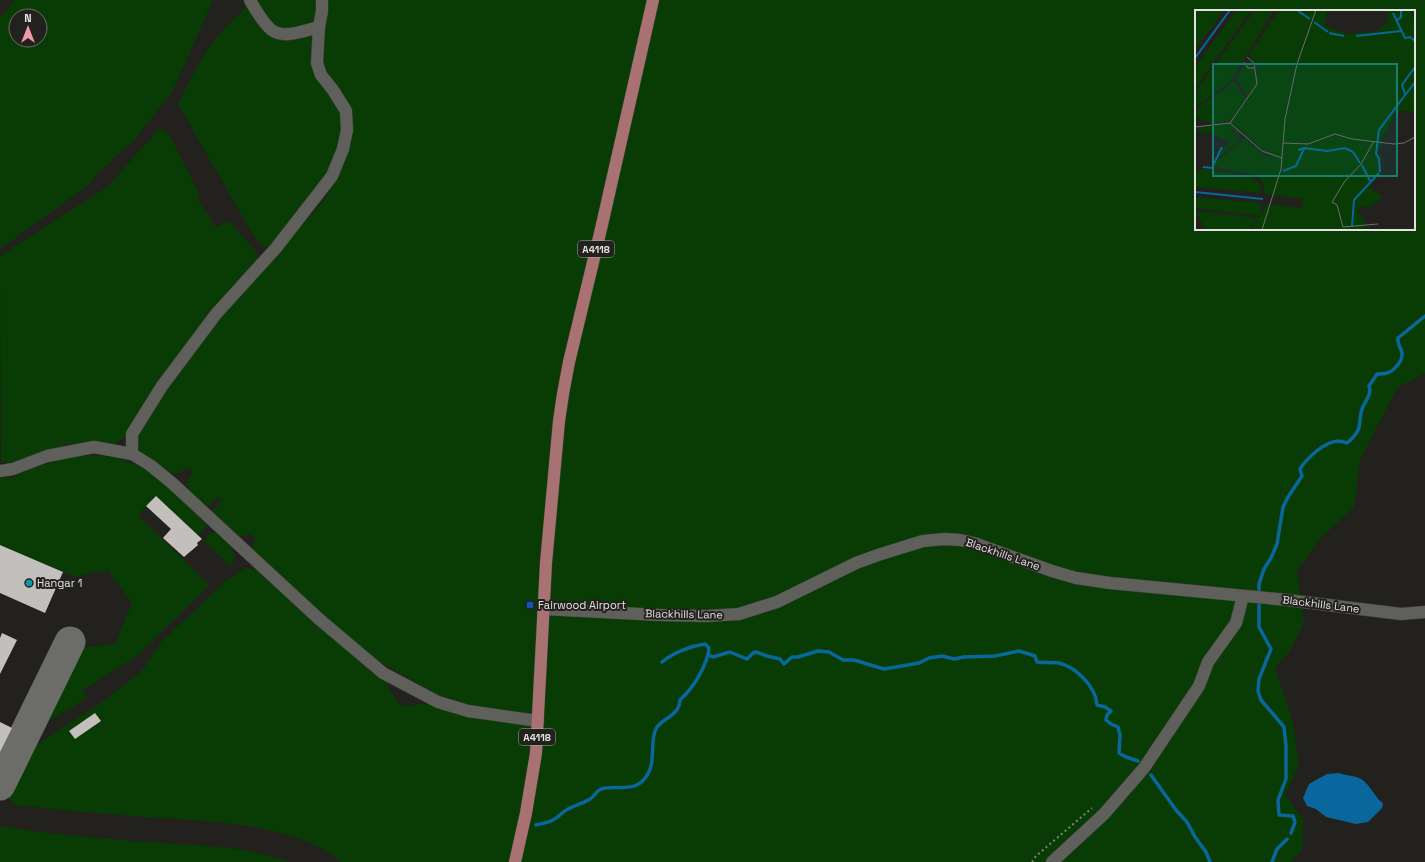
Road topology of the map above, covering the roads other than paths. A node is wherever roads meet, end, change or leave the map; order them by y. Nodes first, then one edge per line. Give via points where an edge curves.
1 (250, 0) edge
2 (322, 0) edge
3 (653, 0) edge
4 (318, 27) junction
5 (132, 454) junction
6 (0, 470) edge
7 (1248, 596) junction
8 (544, 609) junction
9 (1425, 612) edge
10 (538, 721) junction
11 (515, 862) edge
12 (1052, 862) edge

1 - 4 street via 262,20 275,32 292,34
2 - 4 street
3 - 8 main road, A4118 via 563,394 551,499
4 - 5 street via 317,63 321,75 346,111 347,130 343,149 332,176 276,248 216,314 162,386 132,434
5 - 6 street via 94,447 48,456 12,470
5 - 10 street via 172,483 318,619 383,672 438,702 468,711
7 - 8 street, Blackhills Lane via 1076,578 974,543 944,539 923,541 856,563 777,602 739,614 659,615
7 - 9 street, Blackhills Lane via 1401,614
7 - 12 street via 1236,623 1208,662 1199,686 1144,768 1104,814
8 - 10 main road, A4118
10 - 11 main road, A4118 via 532,785

